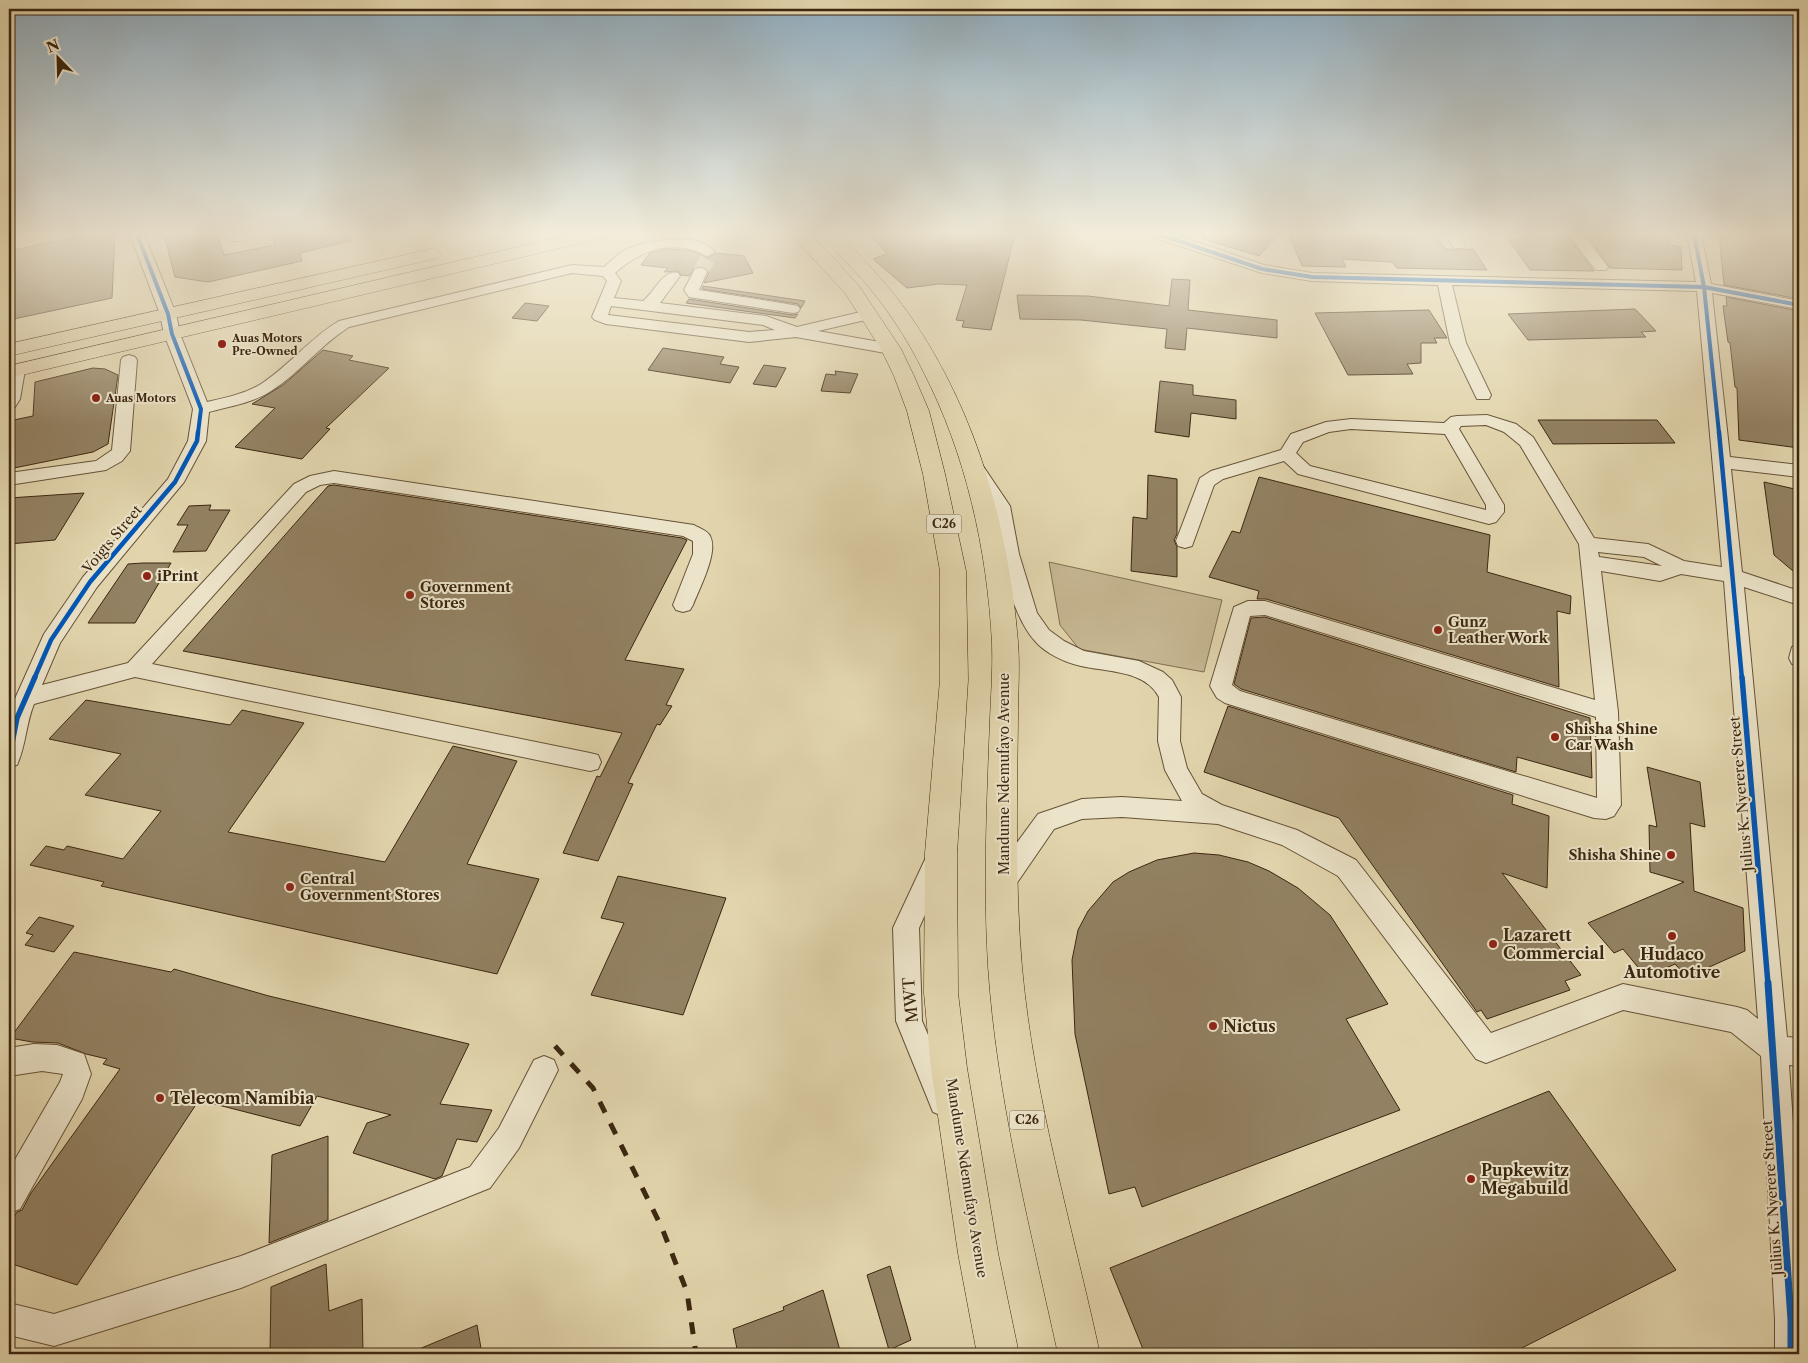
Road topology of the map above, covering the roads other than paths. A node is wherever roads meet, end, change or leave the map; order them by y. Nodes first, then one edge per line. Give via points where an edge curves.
1 (162, 298) edge
2 (240, 298) edge
3 (327, 298) edge
4 (453, 298) edge
5 (607, 298) edge
6 (657, 298) edge
7 (718, 298) edge
8 (856, 298) edge
9 (887, 298) edge
10 (1448, 298) edge
11 (1705, 298) edge
12 (1760, 298) edge
13 (605, 301) junction
14 (1799, 305) edge
15 (646, 306) junction
16 (793, 309) dead end
17 (168, 314) junction
18 (869, 315) junction
19 (796, 332) junction
20 (172, 334) junction
21 (891, 348) junction
22 (9, 350) edge
23 (129, 360) dead end
24 (13, 371) edge
25 (1483, 394) dead end
26 (9, 403) edge
27 (201, 409) junction
28 (1451, 429) junction
29 (1287, 454) junction
30 (1721, 462) junction
31 (974, 464) junction
32 (1799, 471) edge
33 (9, 479) edge
34 (1185, 541) dead end
35 (1589, 553) junction
36 (1733, 576) junction
37 (1799, 598) edge
38 (683, 605) dead end
39 (1799, 653) edge
40 (1799, 658) edge
41 (135, 669) junction
42 (27, 696) junction
43 (1607, 712) junction
44 (13, 718) edge
45 (9, 758) edge
46 (590, 762) dead end
47 (1218, 814) junction
48 (1003, 882) junction
49 (1787, 1050) edge
50 (9, 1062) edge
51 (544, 1070) dead end
52 (9, 1198) edge
53 (9, 1319) edge
54 (998, 1354) edge
55 (1078, 1354) edge
56 (1791, 1354) edge

1 - 17 street, Voigts Street
2 - 17 main road
3 - 20 main road
4 - 27 street via 344,324 331,331 266,387
5 - 13 street
6 - 15 street
7 - 16 street
8 - 18 main road, Mandume Ndemufayo Avenue / C26
9 - 31 main road, Mandume Ndemufayo Avenue / C26 via 924,353 949,401
10 - 25 street via 1458,343
11 - 30 street, Julius K. Nyerere Street
12 - 14 street
13 - 15 street
13 - 19 street via 600,316 606,319 748,337
15 - 19 street via 766,321
17 - 20 street, Voigts Street
17 - 22 main road
18 - 19 street
18 - 21 main road, Mandume Ndemufayo Avenue / C26
19 - 21 street
20 - 24 main road
20 - 27 street, Voigts Street
21 - 54 main road, Mandume Ndemufayo Avenue / C26 via 918,411 953,571 954,680 941,853 941,994 960,1144
23 - 33 street via 121,451 116,457 100,466
24 - 26 street
27 - 42 street, Voigts Street via 197,441 175,482 90,582 51,640
28 - 29 street via 1351,424 1326,427 1297,438
28 - 29 street via 1495,505 1495,512 1489,518 1304,470
28 - 35 street via 1457,421 1487,420 1510,428 1526,441
29 - 34 street via 1217,475 1206,482
30 - 32 street
30 - 36 street, Julius K. Nyerere Street
31 - 47 street via 1000,506 1009,554 1028,615 1042,636 1080,658 1139,669 1164,686 1170,697 1169,741 1176,770 1194,801
31 - 48 main road, Mandume Ndemufayo Avenue / C26 via 998,567 1005,644
35 - 36 street via 1660,574 1680,566
35 - 43 street
36 - 37 street
36 - 49 street, Julius K. Nyerere Street
38 - 41 street via 702,554 702,538 687,530 334,477 316,480 300,488
39 - 40 street
41 - 42 street
41 - 46 street
42 - 44 street, Voigts Street
43 - 43 street via 1610,805 1603,810 1233,697 1220,686 1241,612 1248,608 1265,608
44 - 45 street, Voigts Street
47 - 48 street via 1122,807 1082,809 1046,821
47 - 49 street via 1289,837 1347,868 1486,1049 1623,997 1738,1020
48 - 55 main road, Mandume Ndemufayo Avenue / C26 via 1004,964 1011,1036
49 - 56 street, Julius K. Nyerere Street
50 - 52 street via 43,1056 60,1058 74,1064 77,1074 72,1090
51 - 53 street via 509,1138 480,1178 240,1272 54,1330

